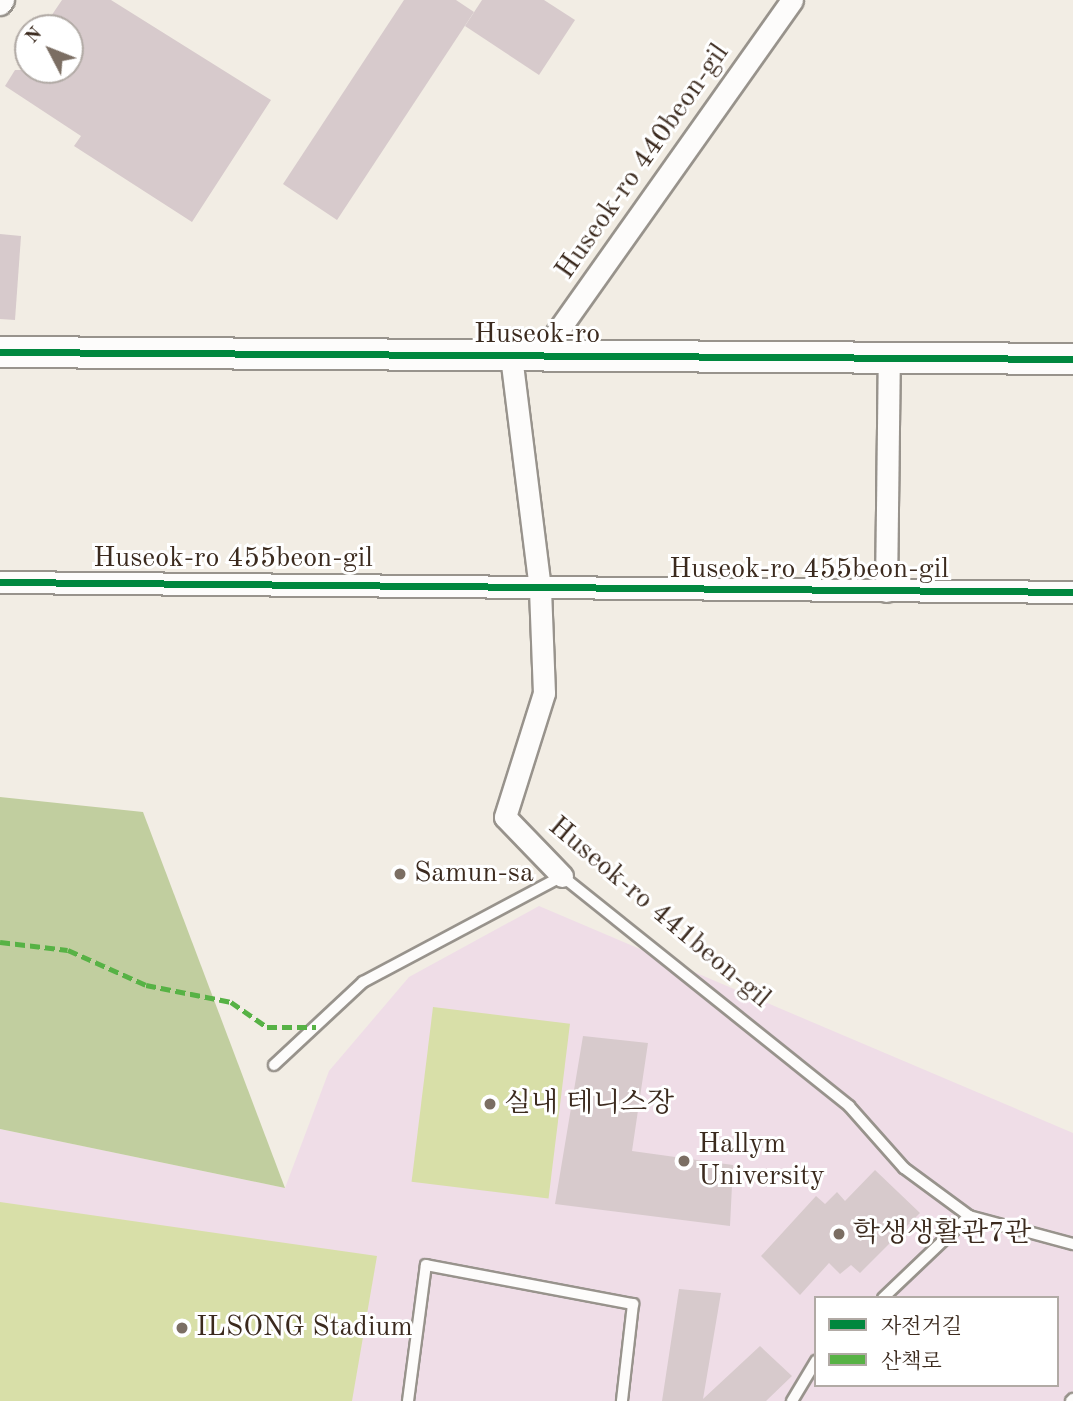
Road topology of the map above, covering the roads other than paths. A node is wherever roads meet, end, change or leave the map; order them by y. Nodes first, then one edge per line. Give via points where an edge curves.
1 (792, 0) edge
2 (0, 352) edge
3 (511, 356) junction
4 (540, 356) junction
5 (889, 358) junction
6 (1073, 359) edge
7 (0, 582) edge
8 (540, 590) junction
9 (886, 591) junction
10 (1073, 592) edge
11 (562, 876) junction
12 (274, 1065) dead end
13 (969, 1216) junction
14 (1073, 1244) edge
15 (885, 1296) edge
16 (814, 1364) edge
17 (408, 1401) edge
18 (622, 1401) edge
19 (792, 1401) edge

1 - 4 street, Huseok-ro 440beon-gil
2 - 3 street, Huseok-ro
3 - 4 street, Huseok-ro
3 - 8 street, Huseok-ro 441beon-gil
4 - 5 street, Huseok-ro
5 - 6 street, Huseok-ro
5 - 9 street, Huseok-ro 455beon-gil
7 - 8 street, Huseok-ro 455beon-gil
8 - 9 street, Huseok-ro 455beon-gil
8 - 11 street, Huseok-ro 441beon-gil via 544,693 505,817
9 - 10 street, Huseok-ro 455beon-gil
11 - 12 lane via 363,982
11 - 13 lane, Huseok-ro 441beon-gil via 849,1106 904,1168
13 - 14 lane
13 - 15 lane
16 - 19 lane
17 - 18 lane via 426,1265 633,1304

